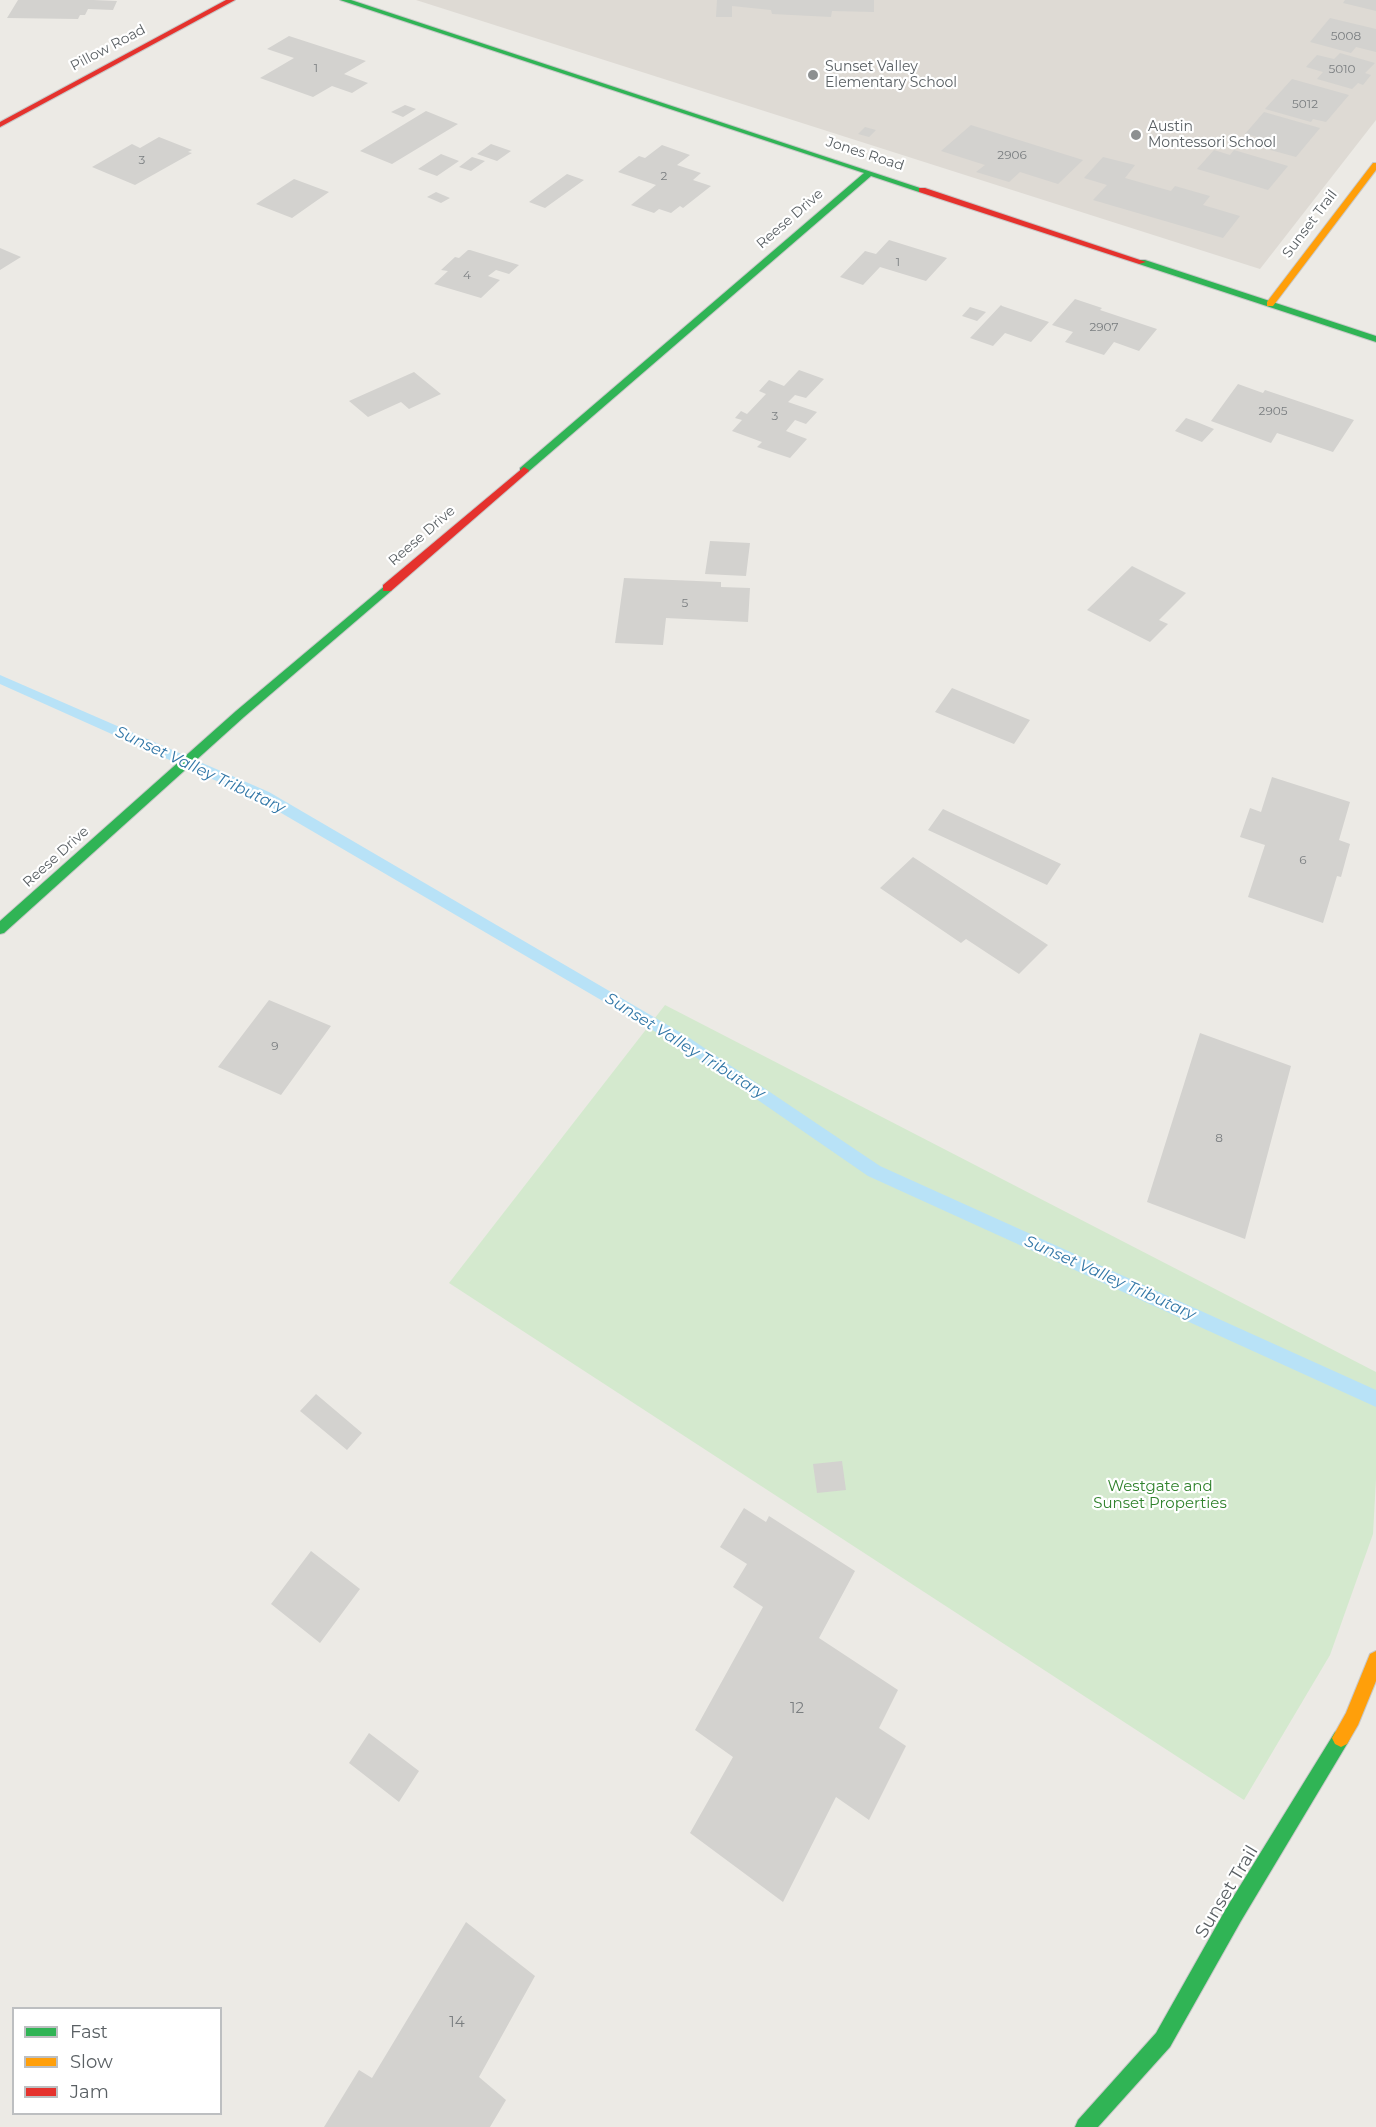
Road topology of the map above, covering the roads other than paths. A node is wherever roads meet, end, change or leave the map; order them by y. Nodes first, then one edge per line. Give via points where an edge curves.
1 (231, 0) edge
2 (344, 0) edge
3 (0, 125) edge
4 (1376, 165) edge
5 (869, 173) junction
6 (1270, 304) junction
7 (1376, 339) edge
8 (0, 929) edge
9 (1376, 1660) edge
10 (1085, 2127) edge

1 - 3 street, Pillow Road
2 - 5 street, Jones Road
4 - 6 street, Sunset Trail
5 - 6 street, Jones Road
5 - 8 street, Reese Drive via 240,714
6 - 7 street, Jones Road
9 - 10 street, Sunset Trail via 1352,1719 1163,2040

